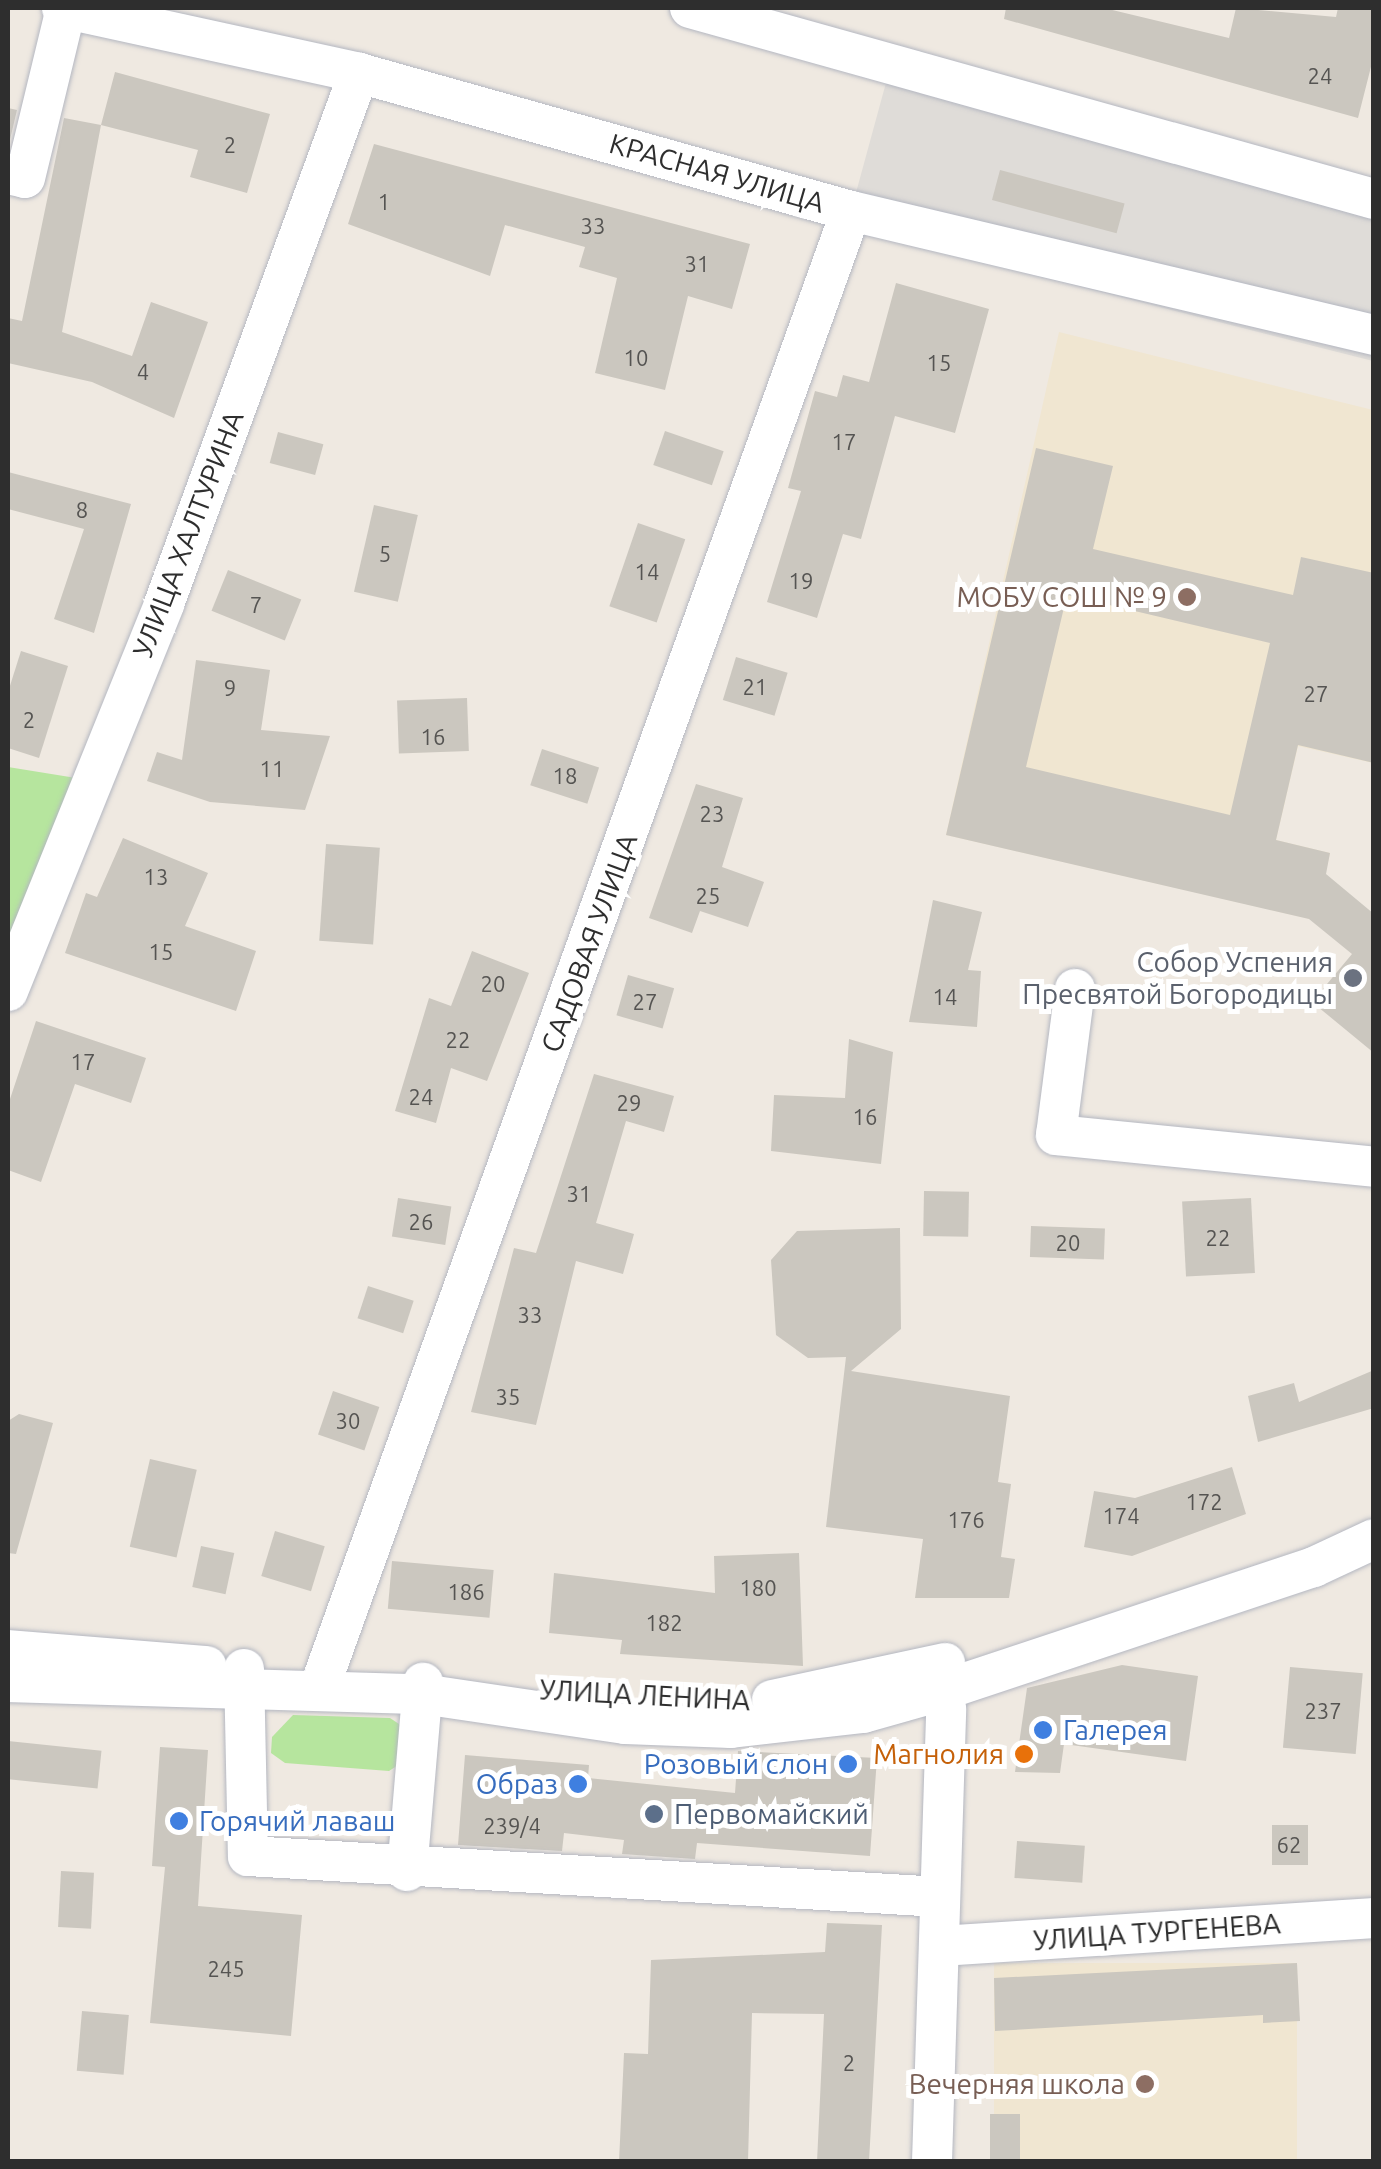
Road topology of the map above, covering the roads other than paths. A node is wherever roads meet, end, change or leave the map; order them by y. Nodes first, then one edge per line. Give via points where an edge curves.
1 (64, 8) edge
2 (690, 8) edge
3 (745, 14) edge
4 (360, 73) junction
5 (8, 174) edge
6 (1374, 199) edge
7 (851, 211) junction
8 (1374, 335) edge
9 (1075, 989) dead end
10 (8, 991) edge
11 (1374, 1167) edge
12 (1374, 1514) edge
13 (1374, 1539) edge
14 (8, 1650) edge
15 (324, 1675) junction
16 (244, 1676) junction
17 (937, 1679) junction
18 (8, 1682) edge
19 (422, 1688) junction
20 (407, 1870) junction
21 (940, 1897) junction
22 (1374, 1918) edge
23 (941, 1946) junction
24 (932, 2162) edge

1 - 4 street, КРАСНАЯ УЛИЦА
1 - 5 street via 26,178
2 - 3 street
3 - 6 street
4 - 7 street, КРАСНАЯ УЛИЦА
4 - 10 street, УЛИЦА ХАЛТУРИНА via 164,604
7 - 8 street, КРАСНАЯ УЛИЦА
7 - 15 street, САДОВАЯ УЛИЦА
9 - 11 street via 1056,1135
12 - 17 street
13 - 17 street
14 - 16 street
15 - 16 street
15 - 19 street
16 - 18 street via 126,1692
16 - 19 street
16 - 20 street via 248,1856
17 - 19 street via 863,1713 731,1728 625,1724
17 - 21 street
19 - 20 street
20 - 21 street
21 - 23 street
22 - 23 street, УЛИЦА ТУРГЕНЕВА
23 - 24 street

